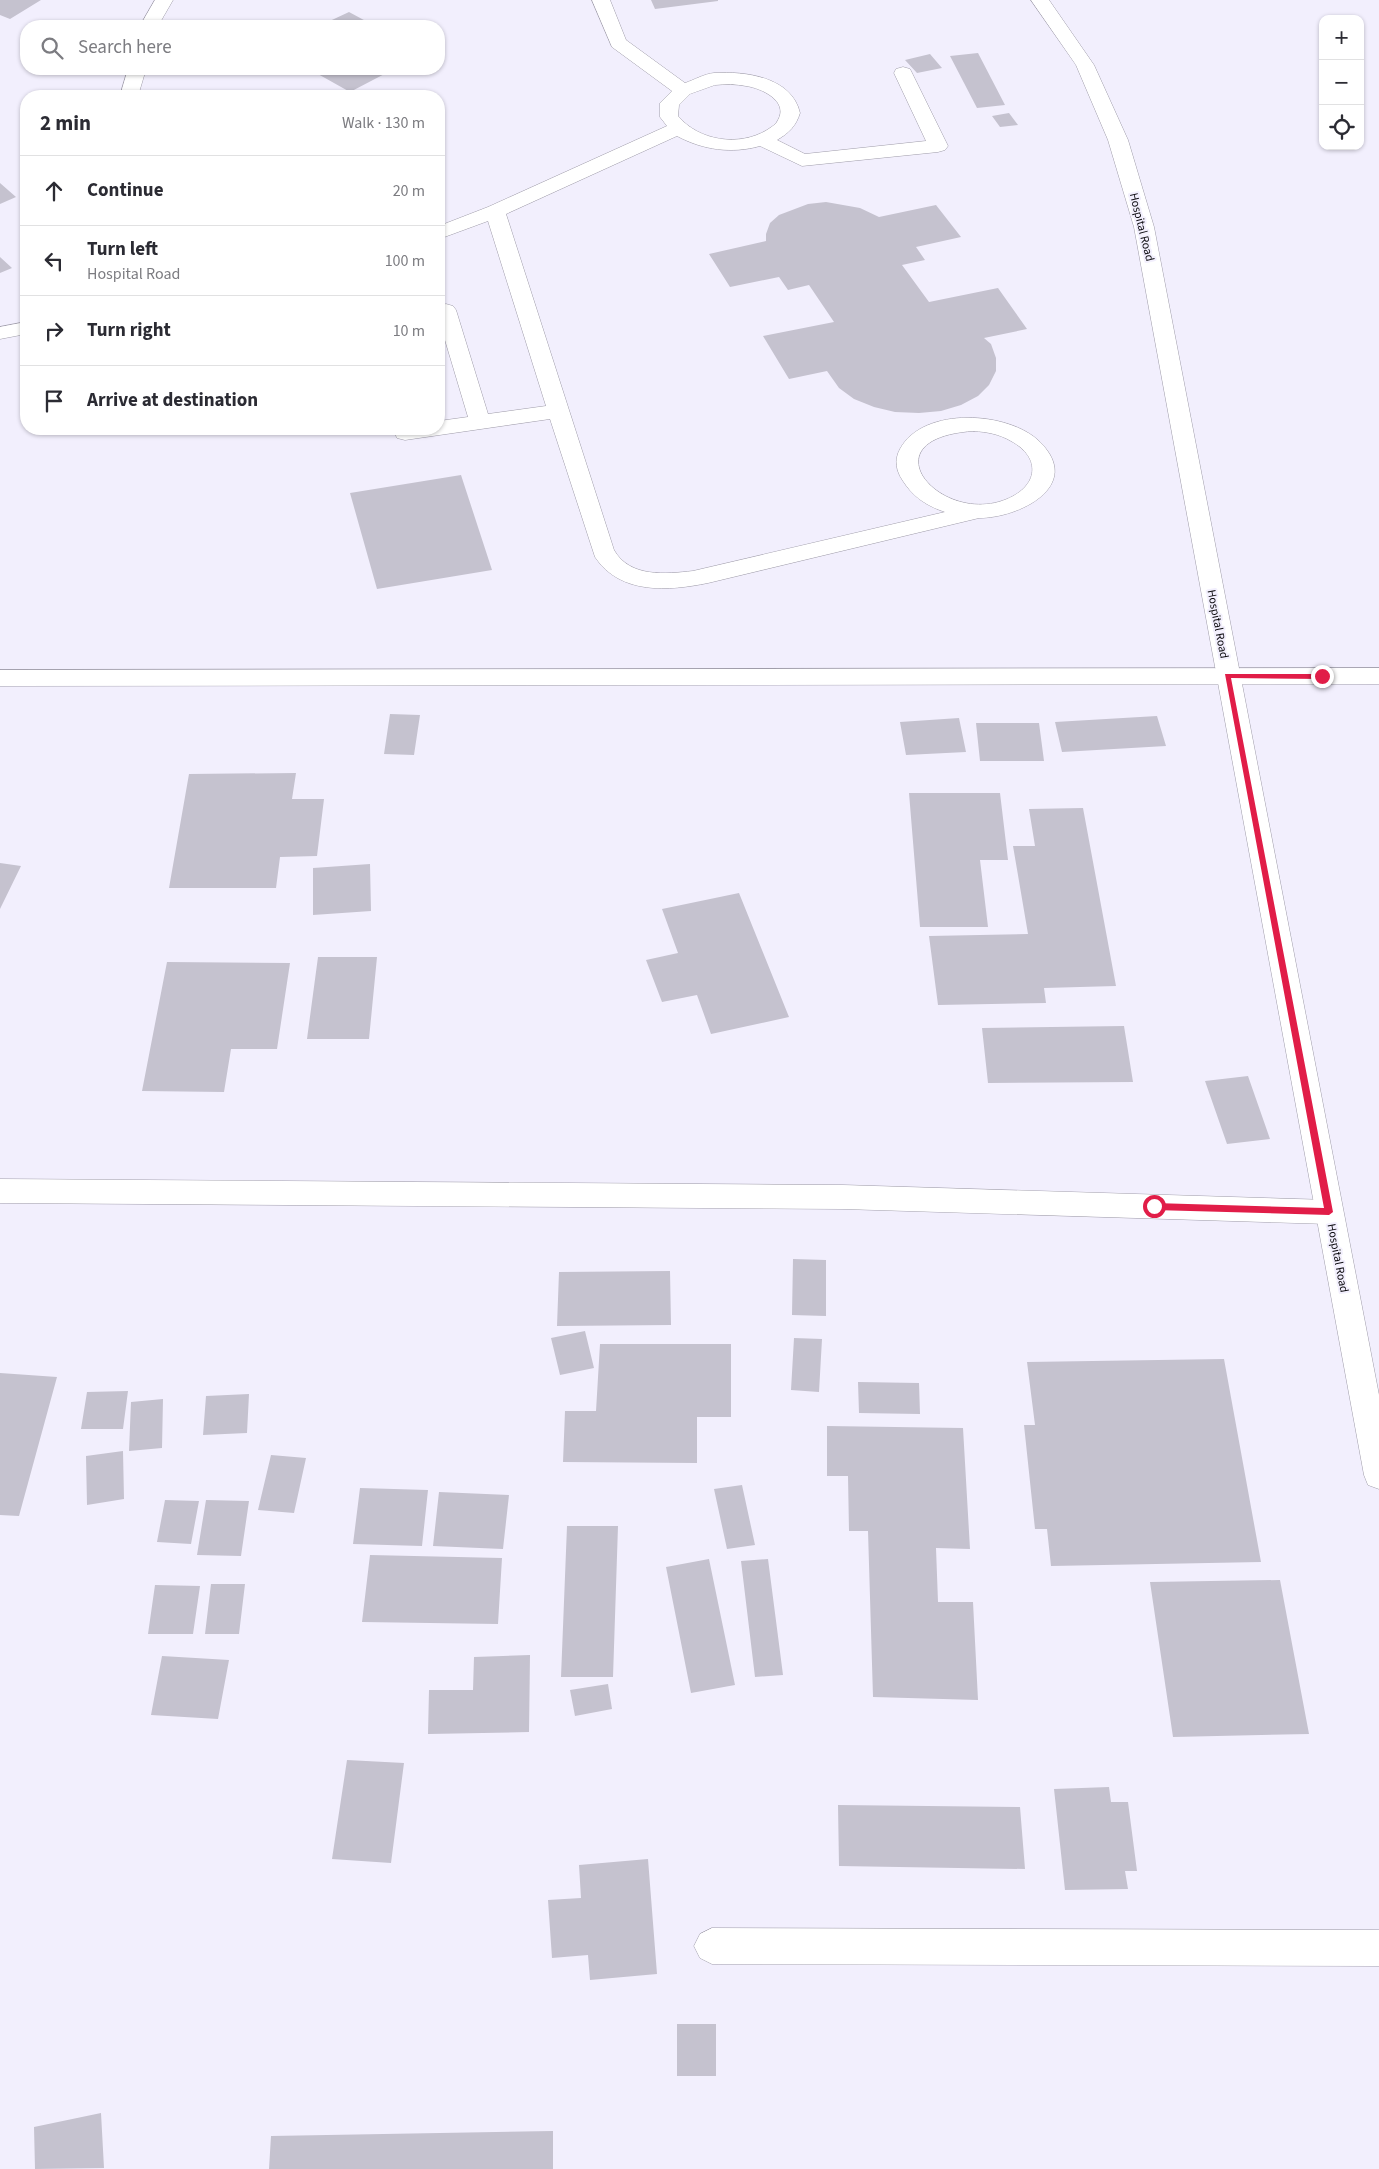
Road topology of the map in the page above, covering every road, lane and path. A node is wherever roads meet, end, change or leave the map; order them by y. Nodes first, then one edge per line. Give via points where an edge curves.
1 (164, 0) edge
2 (601, 0) edge
3 (1040, 0) edge
4 (152, 20) edge
5 (903, 73) dead end
6 (135, 75) edge
7 (131, 90) edge
8 (682, 90) junction
9 (677, 129) junction
10 (763, 140) junction
11 (495, 211) junction
12 (445, 231) edge
13 (446, 310) dead end
14 (20, 329) edge
15 (0, 333) edge
16 (558, 411) junction
17 (480, 422) junction
18 (445, 428) edge
19 (978, 511) junction
20 (1228, 676) junction
21 (1379, 676) edge
22 (0, 678) edge
23 (0, 1191) edge
24 (1329, 1212) junction
25 (1379, 1475) edge
26 (712, 1946) dead end
27 (1379, 1948) edge

1 - 4 street
2 - 8 street via 618,43
3 - 20 street, Hospital Road via 1085,65 1118,140 1144,227
5 - 10 street via 938,146 802,160
6 - 7 street
8 - 9 street via 672,99 668,109 670,120
8 - 10 street via 713,79 732,78 767,86 780,94 789,103 788,124
9 - 10 street via 690,138 707,143 746,144
9 - 11 street
11 - 12 street
11 - 16 street
13 - 17 street
14 - 15 street
16 - 17 street
16 - 19 street via 603,550 619,571 632,576 660,581 696,578
17 - 18 street
19 - 19 street via 1022,502 1037,490 1044,476 1042,461 1034,446 997,427 974,424 950,425 930,432 915,443 907,457 908,472 916,487 932,499
20 - 21 street
20 - 22 street
20 - 24 street, Hospital Road
23 - 24 street via 843,1198
24 - 25 street, Hospital Road
26 - 27 street

